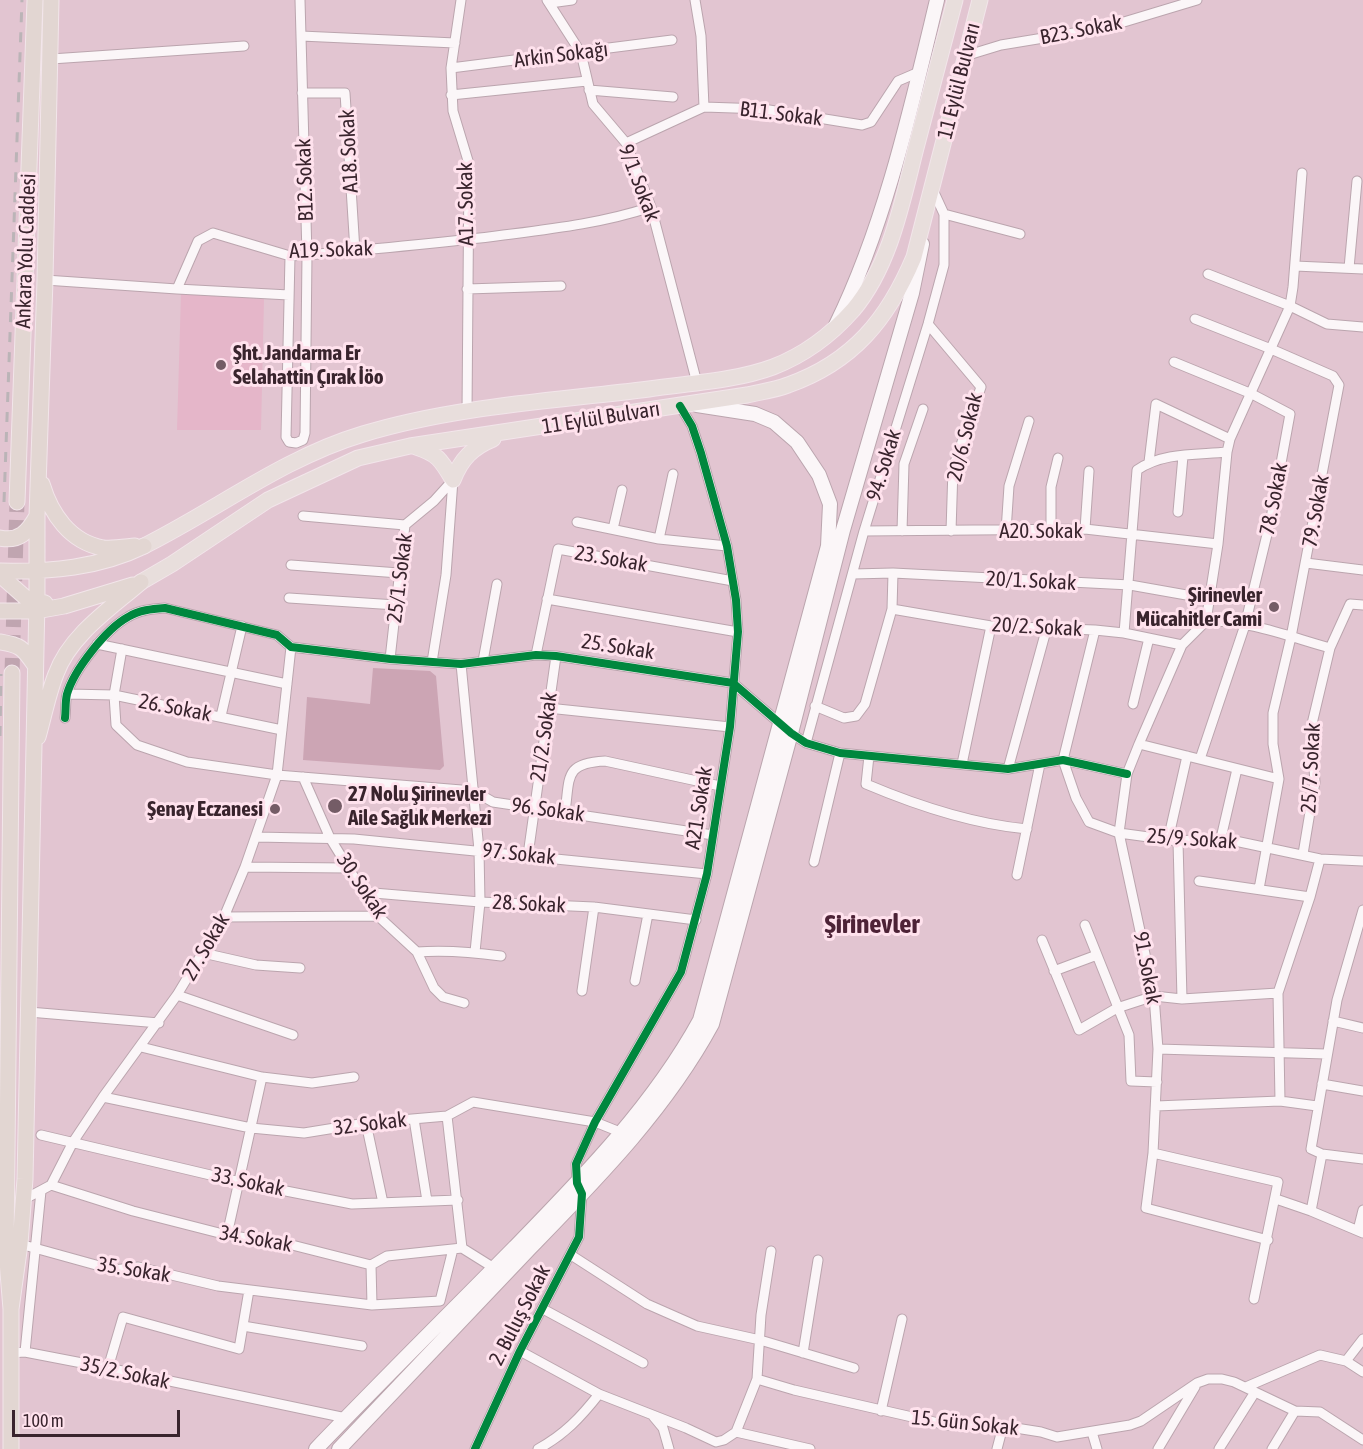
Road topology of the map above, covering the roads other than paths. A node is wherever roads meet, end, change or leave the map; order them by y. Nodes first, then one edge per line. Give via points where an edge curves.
1 (35, 0) edge
2 (51, 0) edge
3 (300, 0) edge
4 (461, 0) edge
5 (572, 0) edge
6 (695, 0) edge
7 (937, 0) edge
8 (955, 0) edge
9 (980, 0) edge
10 (1197, 0) edge
11 (549, 2) edge
12 (301, 36) junction
13 (672, 40) dead end
14 (455, 43) junction
15 (244, 46) dead end
16 (581, 53) junction
17 (965, 56) junction
18 (51, 59) junction
19 (450, 68) junction
20 (919, 72) junction
21 (588, 85) junction
22 (302, 93) junction
23 (451, 95) junction
24 (673, 97) dead end
25 (704, 107) junction
26 (626, 143) junction
27 (1302, 173) dead end
28 (1357, 181) dead end
29 (932, 188) junction
30 (651, 207) junction
31 (944, 214) junction
32 (925, 220) junction
33 (1020, 234) dead end
34 (468, 240) junction
35 (355, 251) junction
36 (307, 255) junction
37 (290, 256) junction
38 (1295, 266) junction
39 (1349, 268) junction
40 (1363, 269) edge
41 (1208, 274) dead end
42 (45, 280) junction
43 (561, 286) dead end
44 (177, 289) junction
45 (467, 289) junction
46 (289, 295) junction
47 (1290, 306) junction
48 (1195, 320) dead end
49 (928, 324) junction
50 (1363, 327) edge
51 (832, 332) junction
52 (1272, 349) junction
53 (1174, 362) dead end
54 (697, 383) junction
55 (1252, 394) junction
56 (686, 406) junction
57 (922, 409) dead end
58 (467, 412) junction
59 (1029, 421) dead end
60 (512, 432) junction
61 (1230, 439) junction
62 (410, 446) junction
63 (1227, 452) junction
64 (1183, 456) junction
65 (1058, 458) dead end
66 (1149, 462) junction
67 (1089, 471) dead end
68 (38, 472) junction
69 (674, 474) dead end
70 (453, 480) junction
71 (622, 490) dead end
72 (17, 502) tunnel mouth
73 (1178, 512) dead end
74 (37, 516) junction
75 (303, 516) dead end
76 (577, 522) dead end
77 (405, 525) junction
78 (613, 529) junction
79 (1085, 529) junction
80 (1051, 530) junction
81 (864, 531) junction
82 (902, 531) junction
83 (951, 531) junction
84 (1006, 531) junction
85 (1131, 535) junction
86 (0, 538) edge
87 (659, 539) junction
88 (1218, 544) junction
89 (144, 546) junction
90 (727, 546) junction
91 (1306, 563) junction
92 (291, 565) dead end
93 (1363, 570) edge
94 (37, 572) junction
95 (399, 573) junction
96 (893, 573) junction
97 (853, 574) junction
98 (2, 581) edge
99 (733, 581) junction
100 (141, 582) junction
101 (497, 584) dead end
102 (1130, 585) junction
103 (289, 598) dead end
104 (547, 598) junction
105 (1209, 599) junction
106 (396, 605) junction
107 (1363, 605) edge
108 (37, 606) junction
109 (892, 609) junction
110 (0, 611) edge
111 (1206, 621) junction
112 (1245, 625) junction
113 (242, 626) junction
114 (991, 626) junction
115 (1047, 627) junction
116 (1095, 630) junction
117 (738, 632) junction
118 (1124, 633) junction
119 (1292, 637) junction
120 (1149, 638) junction
121 (0, 642) edge
122 (97, 644) junction
123 (1182, 645) junction
124 (291, 647) junction
125 (1330, 648) junction
126 (122, 649) junction
127 (536, 655) junction
128 (556, 656) junction
129 (390, 659) junction
130 (483, 661) junction
131 (432, 662) junction
132 (34, 664) junction
133 (461, 664) junction
134 (231, 672) junction
135 (12, 673) tunnel mouth
136 (734, 683) junction
137 (287, 684) junction
138 (68, 694) junction
139 (114, 695) junction
140 (1133, 704) dead end
141 (815, 706) junction
142 (548, 708) junction
143 (221, 716) junction
144 (65, 718) dead end
145 (730, 727) junction
146 (786, 728) junction
147 (282, 730) junction
148 (806, 743) junction
149 (1139, 744) junction
150 (840, 753) junction
151 (869, 756) junction
152 (1187, 756) junction
153 (33, 758) junction
154 (1200, 759) junction
155 (1063, 760) junction
156 (1040, 764) junction
157 (962, 765) junction
158 (1008, 769) junction
159 (1237, 769) junction
160 (1127, 774) junction
161 (277, 775) junction
162 (303, 777) junction
163 (1279, 779) junction
164 (720, 786) junction
165 (474, 791) junction
166 (534, 808) junction
167 (565, 812) junction
168 (1027, 830) junction
169 (1119, 833) junction
170 (713, 835) junction
171 (256, 837) junction
172 (330, 838) junction
173 (1221, 838) junction
174 (1173, 840) junction
175 (1267, 847) junction
176 (479, 850) junction
177 (1303, 854) junction
178 (528, 855) junction
179 (1320, 859) junction
180 (1363, 861) edge
181 (814, 862) dead end
182 (245, 867) junction
183 (347, 868) junction
184 (707, 874) junction
185 (1017, 875) dead end
186 (1199, 881) dead end
187 (1259, 889) junction
188 (362, 892) junction
189 (1310, 897) junction
190 (480, 902) junction
191 (594, 907) junction
192 (1363, 910) edge
193 (648, 914) junction
194 (378, 916) junction
195 (224, 917) junction
196 (696, 920) junction
197 (1085, 925) dead end
198 (1042, 940) dead end
199 (417, 952) junction
200 (475, 952) junction
201 (204, 953) junction
202 (1097, 955) junction
203 (501, 956) dead end
204 (300, 968) dead end
205 (1054, 971) junction
206 (635, 981) dead end
207 (582, 991) dead end
208 (1278, 993) junction
209 (177, 995) junction
210 (1154, 996) junction
211 (1182, 999) junction
212 (464, 1003) dead end
213 (1117, 1008) junction
214 (29, 1012) junction
215 (1333, 1021) junction
216 (159, 1023) junction
217 (1363, 1028) edge
218 (293, 1035) dead end
219 (141, 1047) junction
220 (1158, 1049) junction
221 (1278, 1053) junction
222 (1326, 1054) junction
223 (262, 1077) junction
224 (354, 1077) dead end
225 (1157, 1082) junction
226 (1322, 1084) junction
227 (1363, 1091) edge
228 (103, 1097) junction
229 (1280, 1101) junction
230 (1156, 1106) junction
231 (1317, 1106) junction
232 (447, 1116) junction
233 (414, 1119) junction
234 (595, 1122) junction
235 (366, 1124) junction
236 (251, 1128) junction
237 (627, 1134) junction
238 (41, 1135) dead end
239 (73, 1142) junction
240 (1153, 1153) junction
241 (1322, 1154) junction
242 (1363, 1158) edge
243 (240, 1182) junction
244 (51, 1185) junction
245 (580, 1189) junction
246 (41, 1191) junction
247 (1276, 1199) junction
248 (23, 1200) junction
249 (458, 1200) junction
250 (427, 1201) junction
251 (383, 1203) junction
252 (1363, 1210) edge
253 (1311, 1211) junction
254 (1360, 1232) edge
255 (227, 1235) junction
256 (1268, 1240) junction
257 (20, 1244) junction
258 (35, 1249) junction
259 (457, 1249) junction
260 (771, 1251) dead end
261 (571, 1255) junction
262 (818, 1260) dead end
263 (371, 1265) junction
264 (494, 1268) junction
265 (249, 1290) junction
266 (1254, 1299) dead end
267 (372, 1305) junction
268 (11, 1309) junction
269 (543, 1309) junction
270 (902, 1319) dead end
271 (243, 1326) junction
272 (1363, 1339) edge
273 (760, 1340) junction
274 (362, 1346) dead end
275 (520, 1351) junction
276 (18, 1353) junction
277 (803, 1353) junction
278 (1347, 1361) junction
279 (643, 1363) dead end
280 (108, 1368) junction
281 (854, 1368) dead end
282 (1363, 1372) edge
283 (757, 1379) junction
284 (1197, 1383) junction
285 (1250, 1390) junction
286 (599, 1394) junction
287 (881, 1411) junction
288 (1295, 1411) junction
289 (651, 1414) junction
290 (346, 1418) junction
291 (1003, 1426) junction
292 (1092, 1431) junction
293 (736, 1432) junction
294 (1057, 1437) junction
295 (1363, 1440) edge
296 (11, 1449) edge
297 (316, 1449) edge
298 (339, 1449) edge
299 (475, 1449) edge
300 (538, 1449) edge
301 (669, 1449) edge
302 (810, 1449) edge
303 (998, 1449) edge
304 (1055, 1449) edge
305 (1096, 1449) edge
306 (1158, 1449) edge
307 (1219, 1449) edge
308 (1272, 1449) edge

1 - 72 highway, Ankara Yolu Caddesi
2 - 18 highway
3 - 12 street, B12. Sokak
4 - 14 street, A17. Sokak
5 - 11 street
6 - 25 street
7 - 20 main road
8 - 51 main road, 11 Eylül Bulvarı via 886,252 871,284
9 - 17 main road, 11 Eylül Bulvarı
10 - 17 street, B23. Sokak via 1104,28 1001,45
11 - 16 street, 9/1. Sokak
12 - 14 street
12 - 22 street, B12. Sokak
13 - 16 street, Arkin Sokağı
14 - 19 street, A17. Sokak
15 - 18 street
16 - 19 street, Arkin Sokağı
16 - 21 street, 9/1. Sokak
17 - 29 main road, 11 Eylül Bulvarı
18 - 42 highway
19 - 23 street, A17. Sokak
20 - 25 street, B11. Sokak via 898,81 871,122 862,125 763,110
20 - 51 main road via 868,250 856,285
21 - 23 street
21 - 24 street
21 - 26 street, 9/1. Sokak via 594,104
22 - 35 street, A18. Sokak via 345,93
22 - 36 street, B12. Sokak
23 - 34 street, A17. Sokak via 469,165
25 - 26 street, B11. Sokak
26 - 30 street, 9/1. Sokak
27 - 38 street
28 - 39 street
29 - 31 street, 94. Sokak
29 - 32 main road, 11 Eylül Bulvarı
30 - 34 street, A19. Sokak via 619,218
30 - 54 street, 9/1. Sokak
31 - 33 street
31 - 49 street, 94. Sokak via 944,265
32 - 56 main road, 11 Eylül Bulvarı via 902,287 874,328 854,347 826,368 787,385
32 - 146 main road via 912,293
34 - 35 street, A19. Sokak
34 - 45 street, A17. Sokak
35 - 36 street, A19. Sokak
36 - 37 street, A19. Sokak
36 - 46 street, B12. Sokak via 305,433 303,440 296,442 289,442 286,437
37 - 44 street, A19. Sokak via 213,233 198,241
37 - 46 street
38 - 39 street
38 - 47 street
39 - 40 street
41 - 47 street
42 - 44 street
42 - 68 highway
43 - 45 street
44 - 46 street
45 - 58 street, A17. Sokak
47 - 50 street via 1327,324
47 - 52 street
48 - 52 street
49 - 81 street, 94. Sokak
49 - 83 street, 20/6. Sokak via 981,387 953,468
51 - 54 main road, 11 Eylül Bulvarı via 815,346 774,366
52 - 55 street
52 - 91 street, 79. Sokak via 1333,376 1339,385
53 - 55 street
54 - 58 main road, 11 Eylül Bulvarı
55 - 61 street
55 - 112 street, 78. Sokak via 1290,414 1271,518
56 - 60 main road, 11 Eylül Bulvarı
56 - 90 street, A21. Sokak
56 - 146 main road via 755,414 774,422 797,442 819,475 830,504 828,546
57 - 82 street via 904,464
58 - 89 main road, 11 Eylül Bulvarı via 412,420 286,464
59 - 84 street via 1009,486
60 - 62 main road, 11 Eylül Bulvarı
60 - 70 main road via 480,445 459,465
61 - 63 street
61 - 66 street via 1156,404
62 - 70 main road via 433,453
62 - 100 main road, 11 Eylül Bulvarı via 358,458 268,500
63 - 64 street
63 - 88 street
64 - 66 street
64 - 73 street
65 - 80 street via 1051,487
66 - 85 street via 1137,470
67 - 79 street
68 - 74 highway
68 - 89 highway via 48,503 74,536 105,548
69 - 87 street
70 - 77 street, 25/1. Sokak
70 - 131 street via 446,575
71 - 78 street
74 - 86 highway via 28,532 8,540
74 - 94 highway
75 - 77 street
76 - 78 street
77 - 95 street, 25/1. Sokak
78 - 87 street
79 - 80 street, A20. Sokak
79 - 85 street, A20. Sokak
80 - 84 street, A20. Sokak
81 - 82 street, A20. Sokak
81 - 97 street, 94. Sokak
82 - 83 street, A20. Sokak
83 - 84 street, A20. Sokak
85 - 88 street, A20. Sokak
85 - 102 street
87 - 90 street
88 - 105 street
89 - 94 highway via 124,556
90 - 99 street, A21. Sokak
91 - 93 street
91 - 119 street, 79. Sokak
92 - 95 street
94 - 98 highway
94 - 108 highway
95 - 106 street, 25/1. Sokak
96 - 97 street, 20/1. Sokak
96 - 102 street, 20/1. Sokak
96 - 109 street
97 - 141 street, 94. Sokak
98 - 108 highway
99 - 104 street, 23. Sokak via 558,549
99 - 117 street, A21. Sokak
100 - 108 highway via 64,606
100 - 153 highway via 94,622 56,672
101 - 130 street
102 - 105 street, 20/1. Sokak
102 - 118 street
103 - 106 street
104 - 117 street
104 - 127 street, 23. Sokak
105 - 111 street
106 - 129 street, 25/1. Sokak
107 - 125 street, 25/7. Sokak via 1350,604
108 - 110 highway
108 - 132 highway
109 - 114 street, 20/2. Sokak
109 - 141 street via 865,704 856,716 844,718
111 - 112 street
111 - 123 street
112 - 119 street
112 - 154 street
113 - 122 street, 25. Sokak via 165,608 148,609 128,617
113 - 124 street, 25. Sokak via 276,635
113 - 134 street
114 - 115 street, 20/2. Sokak
114 - 157 street
115 - 116 street, 20/2. Sokak
115 - 158 street
116 - 118 street, 20/2. Sokak
116 - 155 street
117 - 136 street, A21. Sokak
118 - 120 street, 20/2. Sokak
119 - 125 street
119 - 163 street, 79. Sokak via 1273,713
120 - 123 street, 20/2. Sokak
120 - 140 street
121 - 132 highway via 24,649
122 - 126 street
122 - 138 street, 25. Sokak
123 - 149 street
124 - 129 street, 25. Sokak
124 - 137 street, 27. Sokak
125 - 177 street, 25/7. Sokak via 1311,728 1315,782
126 - 134 street
126 - 139 street, 96. Sokak
127 - 128 street, 25. Sokak
127 - 130 street, 25. Sokak
128 - 136 street, 25. Sokak
128 - 142 street, 21/2. Sokak
129 - 131 street, 25. Sokak
130 - 133 street, 25. Sokak
131 - 133 street, 25. Sokak
132 - 153 highway
133 - 165 street
134 - 137 street
134 - 143 street
135 - 268 highway via 6,1249
136 - 145 street, A21. Sokak
136 - 146 street
137 - 147 street, 27. Sokak
138 - 139 street, 26. Sokak
138 - 144 street, 25. Sokak
139 - 143 street, 26. Sokak
139 - 161 street, 96. Sokak via 116,725 137,745 187,762
141 - 148 street, 94. Sokak
142 - 145 street
142 - 166 street, 21/2. Sokak
143 - 147 street, 26. Sokak
145 - 164 street, A21. Sokak
146 - 148 street
146 - 237 main road via 700,1020
147 - 161 street, 27. Sokak
148 - 150 street
149 - 152 street
149 - 160 street, 91. Sokak
150 - 151 street
150 - 181 street
151 - 157 street
151 - 168 street via 866,784 960,817
152 - 154 street
152 - 174 street
153 - 214 highway
154 - 159 street
155 - 156 street
155 - 160 street
155 - 169 street, 25/9. Sokak via 1089,822
156 - 158 street
156 - 168 street
157 - 158 street
159 - 163 street
159 - 173 street
160 - 169 street, 91. Sokak
161 - 162 street, 96. Sokak
161 - 171 street, 27. Sokak
162 - 165 street, 96. Sokak
162 - 172 street, 30. Sokak
163 - 175 street, 79. Sokak
164 - 167 street via 605,761 588,762 571,772
164 - 170 street, A21. Sokak
165 - 166 street, 96. Sokak via 492,802
165 - 176 street
166 - 167 street, 96. Sokak
166 - 178 street, 21/2. Sokak
167 - 170 street, 96. Sokak
168 - 185 street
169 - 174 street, 25/9. Sokak
169 - 210 street, 91. Sokak
170 - 184 street, A21. Sokak
171 - 172 street, 97. Sokak
171 - 182 street, 27. Sokak
172 - 176 street, 97. Sokak
172 - 183 street, 30. Sokak
173 - 174 street, 25/9. Sokak
173 - 175 street, 25/9. Sokak
174 - 211 street
175 - 177 street, 25/9. Sokak
175 - 187 street, 79. Sokak
176 - 178 street, 97. Sokak
176 - 190 street
177 - 179 street, 25/9. Sokak
178 - 184 street, 97. Sokak
179 - 180 street, 25/9. Sokak
179 - 189 street
182 - 183 street
182 - 195 street, 27. Sokak
183 - 188 street, 30. Sokak
184 - 196 street, A21. Sokak
186 - 187 street
187 - 189 street
188 - 190 street, 28. Sokak
188 - 194 street, 30. Sokak
189 - 208 street
190 - 191 street, 28. Sokak
190 - 200 street
191 - 193 street, 28. Sokak
191 - 207 street
192 - 215 street
193 - 196 street, 28. Sokak
193 - 206 street
194 - 195 street
194 - 199 street, 30. Sokak
195 - 201 street, 27. Sokak
196 - 234 street, A21. Sokak via 681,972
197 - 202 street
198 - 205 street
199 - 200 street
199 - 212 street, 30. Sokak via 434,988 443,997
200 - 203 street
201 - 204 street via 256,965
201 - 209 street, 27. Sokak
202 - 205 street
202 - 213 street
205 - 213 street via 1079,1030
208 - 211 street
208 - 221 street
209 - 216 street, 27. Sokak
209 - 218 street
210 - 211 street
210 - 213 street
210 - 220 street, 91. Sokak
213 - 225 street via 1129,1035 1131,1081
214 - 216 street
214 - 248 highway
215 - 217 street
215 - 222 street
216 - 219 street, 27. Sokak
219 - 223 street
219 - 228 street, 27. Sokak
220 - 221 street
220 - 225 street, 91. Sokak
221 - 222 street
221 - 229 street
222 - 226 street
223 - 224 street via 312,1083
223 - 236 street
225 - 230 street, 91. Sokak
226 - 227 street
226 - 231 street
228 - 236 street, 32. Sokak
228 - 239 street, 27. Sokak
229 - 230 street
229 - 231 street
230 - 240 street, 91. Sokak
231 - 241 street via 1311,1149
232 - 233 street, 32. Sokak
232 - 234 street, 32. Sokak via 473,1102
232 - 249 street
233 - 235 street, 32. Sokak
233 - 250 street
234 - 237 street, 32. Sokak
234 - 245 street, A21. Sokak via 576,1164
235 - 236 street, 32. Sokak via 304,1133
235 - 251 street
236 - 243 street
237 - 245 main road
238 - 239 street, 33. Sokak
239 - 243 street, 33. Sokak
239 - 244 street, 27. Sokak
240 - 247 street via 1278,1182
240 - 256 street, 91. Sokak via 1146,1208
241 - 242 street
241 - 253 street
243 - 251 street, 33. Sokak via 352,1204
243 - 255 street
244 - 246 street
244 - 255 street, 34. Sokak
245 - 261 street, 2. Buluş Sokak via 579,1238
245 - 264 main road
245 - 298 main road
246 - 248 street
246 - 258 street
247 - 253 street
247 - 256 street
248 - 257 highway
249 - 250 street, 33. Sokak
249 - 259 street
250 - 251 street, 33. Sokak
252 - 254 street
253 - 254 street
255 - 263 street, 34. Sokak via 292,1245
256 - 266 street
257 - 258 street, 35. Sokak
257 - 268 highway
258 - 265 street, 35. Sokak via 114,1269 138,1267
258 - 276 street
259 - 263 street via 387,1256
259 - 264 street
259 - 267 street, 35. Sokak via 440,1301
260 - 273 street via 760,1315
261 - 269 street, 2. Buluş Sokak
261 - 273 street via 647,1304 697,1326
262 - 277 street
263 - 267 street
264 - 290 main road
265 - 267 street, 35. Sokak
265 - 271 street
268 - 276 highway
269 - 275 street, 2. Buluş Sokak
269 - 279 street
270 - 287 street
271 - 274 street
271 - 280 street via 239,1349 123,1317
272 - 278 street
273 - 277 street
273 - 283 street
275 - 286 street
275 - 299 street, 2. Buluş Sokak
276 - 280 street, 35/2. Sokak
276 - 296 highway
277 - 281 street
278 - 282 street
278 - 285 street via 1320,1355
280 - 290 street, 35/2. Sokak
283 - 287 street, 15. Gün Sokak
283 - 293 street
284 - 285 street, 15. Gün Sokak via 1208,1378 1222,1379
284 - 292 street, 15. Gün Sokak via 1141,1421
284 - 306 street
285 - 288 street, 15. Gün Sokak
285 - 307 street
286 - 289 street
286 - 300 street via 575,1423
287 - 291 street, 15. Gün Sokak via 946,1425
288 - 295 street, 15. Gün Sokak via 1320,1413
288 - 308 street
289 - 293 street via 716,1442
289 - 301 street via 663,1428
290 - 297 main road
291 - 294 street, 15. Gün Sokak
291 - 303 street
292 - 294 street, 15. Gün Sokak
292 - 305 street
293 - 302 street
294 - 304 street

